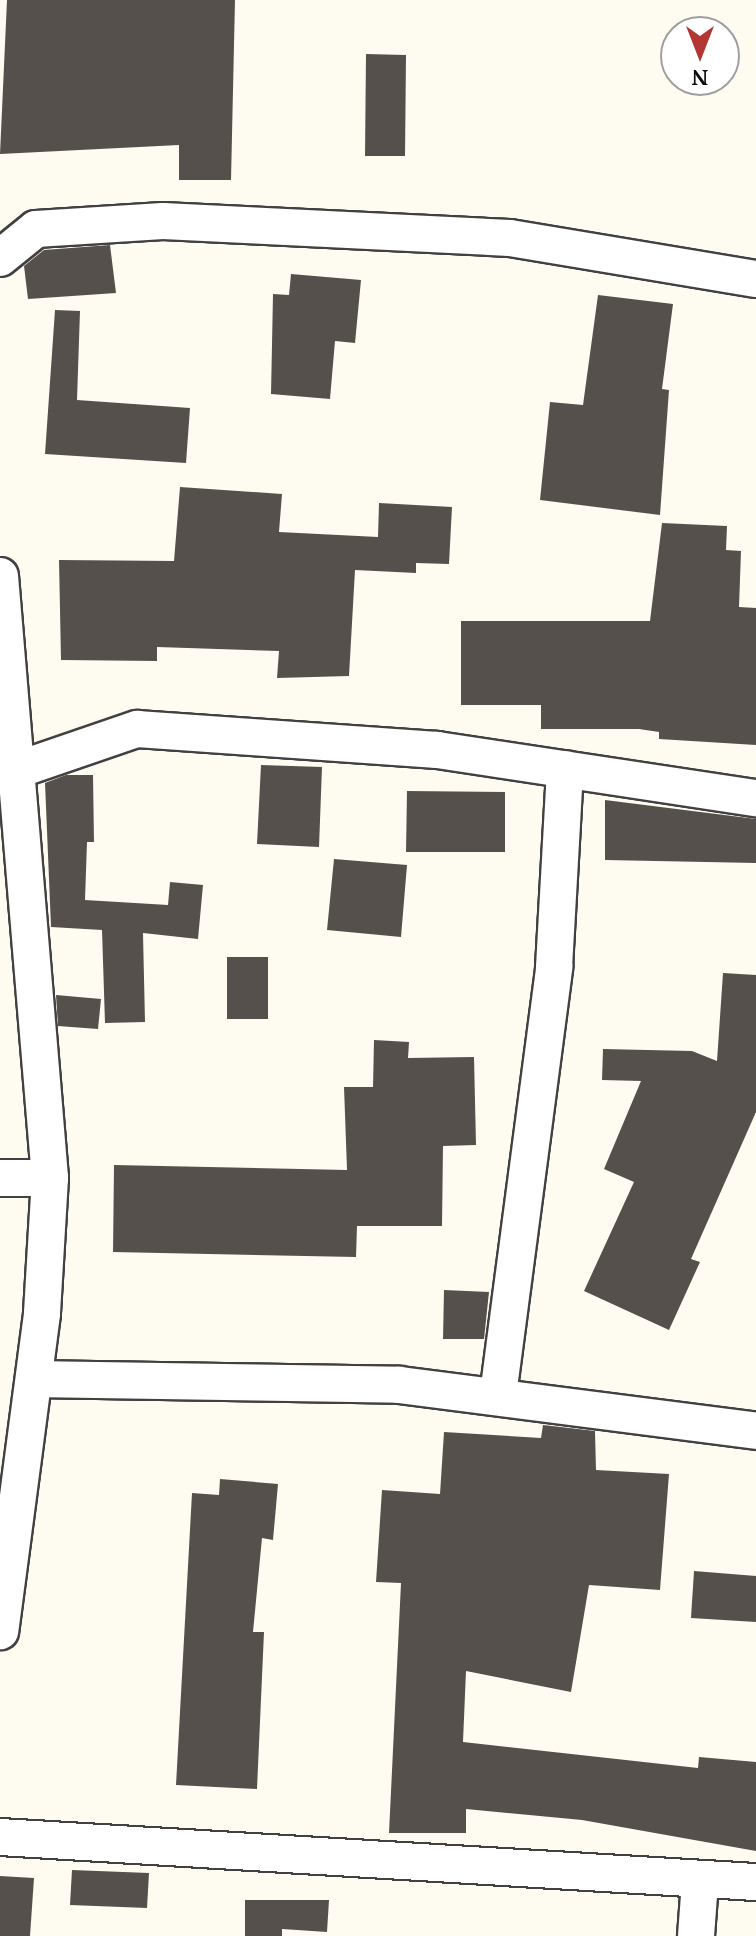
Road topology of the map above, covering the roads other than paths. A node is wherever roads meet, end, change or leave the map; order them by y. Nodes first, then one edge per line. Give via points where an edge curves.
1 (0, 258) edge
2 (756, 279) edge
3 (0, 576) edge
4 (20, 769) junction
5 (565, 769) junction
6 (756, 798) edge
7 (0, 1178) edge
8 (50, 1178) junction
9 (34, 1379) junction
10 (498, 1395) junction
11 (756, 1431) edge
12 (0, 1631) edge
13 (0, 1837) edge
14 (700, 1881) junction
15 (756, 1882) edge
16 (696, 1936) edge

1 - 2 street via 36,229 163,221 510,238
3 - 4 street
4 - 5 street via 137,729 437,750
4 - 8 street
5 - 6 street
5 - 10 street via 554,967
7 - 8 street
8 - 9 street
9 - 10 street via 399,1385
9 - 12 street
10 - 11 street via 667,1425
13 - 14 street
14 - 15 street
14 - 16 street

